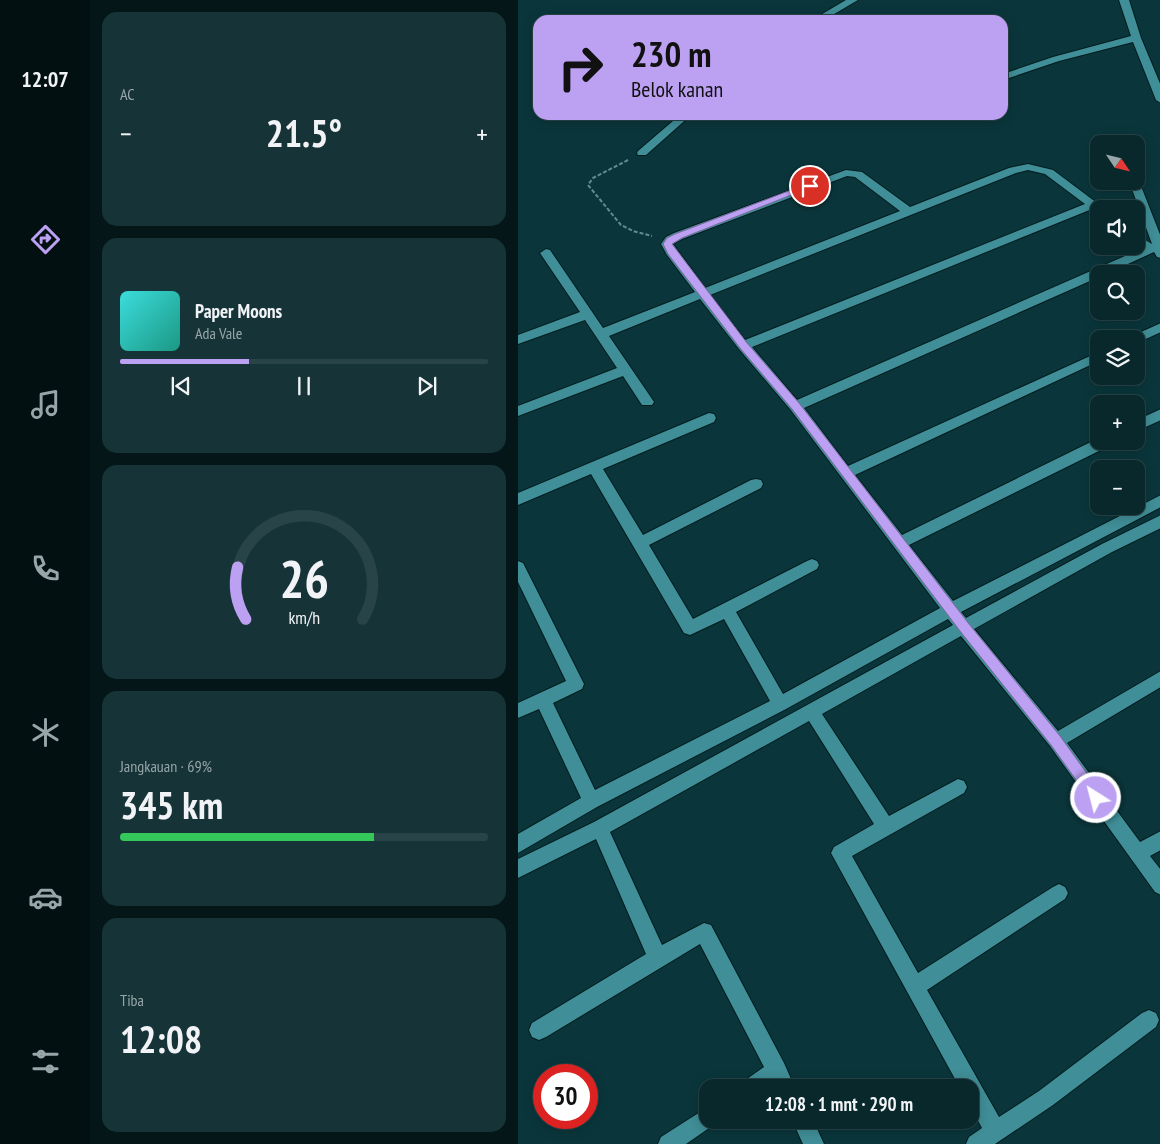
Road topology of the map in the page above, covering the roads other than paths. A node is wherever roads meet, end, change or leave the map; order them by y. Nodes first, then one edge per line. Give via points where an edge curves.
1 (853, 0) edge
2 (1124, 0) edge
3 (826, 15) edge
4 (1136, 38) junction
5 (1008, 75) edge
6 (1160, 100) edge
7 (680, 120) edge
8 (642, 153) road end
9 (1137, 190) edge
10 (1090, 201) edge
11 (1090, 209) edge
12 (908, 211) junction
13 (1145, 244) edge
14 (1156, 250) edge
15 (546, 253) dead end
16 (703, 292) junction
17 (587, 314) junction
18 (1160, 327) edge
19 (601, 334) junction
20 (1145, 334) edge
21 (518, 340) edge
22 (744, 346) junction
23 (1090, 360) edge
24 (625, 370) junction
25 (646, 402) dead end
26 (795, 406) junction
27 (518, 412) edge
28 (1160, 414) edge
29 (709, 418) dead end
30 (1145, 422) edge
31 (1090, 449) edge
32 (594, 466) junction
33 (846, 473) junction
34 (756, 484) dead end
35 (518, 499) edge
36 (1160, 500) edge
37 (1160, 521) edge
38 (640, 542) junction
39 (900, 544) junction
40 (812, 565) dead end
41 (518, 567) edge
42 (525, 598) edge
43 (952, 609) junction
44 (727, 610) junction
45 (964, 628) junction
46 (1160, 678) edge
47 (542, 699) junction
48 (780, 704) junction
49 (518, 711) edge
50 (812, 712) junction
51 (1056, 741) junction
52 (958, 788) dead end
53 (591, 801) junction
54 (600, 828) junction
55 (886, 828) junction
56 (1160, 839) edge
57 (518, 844) edge
58 (1137, 855) junction
59 (518, 869) edge
60 (1160, 886) edge
61 (1059, 893) dead end
62 (658, 958) junction
63 (914, 987) junction
64 (1149, 1020) dead end
65 (539, 1030) dead end
66 (781, 1079) edge
67 (699, 1123) edge
68 (806, 1129) edge
69 (995, 1130) junction
70 (668, 1144) edge
71 (814, 1144) edge
72 (976, 1144) edge

1 - 3 street
2 - 4 street
4 - 5 street
4 - 6 street
7 - 8 street
9 - 14 street
10 - 12 street via 1054,175 1028,167
11 - 22 street
12 - 16 street
12 - 16 street via 858,174 846,172 670,240 667,244 671,252
13 - 14 street
14 - 26 street
15 - 17 street
16 - 19 street
16 - 22 street
17 - 19 street
17 - 21 street
18 - 20 street
19 - 24 street
22 - 26 street
23 - 33 street
24 - 25 street
24 - 27 street
26 - 33 street
28 - 30 street
29 - 32 street
31 - 39 street
32 - 35 street
32 - 38 street
33 - 39 street
34 - 38 street
36 - 43 street
37 - 45 street
38 - 44 street via 690,628
39 - 43 street
40 - 44 street
41 - 42 street
42 - 47 street via 576,684
43 - 45 street
43 - 48 street
44 - 48 street
45 - 50 street
45 - 51 street
46 - 51 street
47 - 49 street
47 - 53 street
48 - 53 street
50 - 54 street
50 - 55 street
51 - 58 street
52 - 55 street
53 - 57 street
54 - 59 street
54 - 62 street
55 - 63 street via 840,853
56 - 58 street
58 - 60 street
61 - 63 street
62 - 65 street
62 - 66 street via 704,932
63 - 69 street
64 - 69 street via 1046,1098
67 - 70 street
68 - 71 street
69 - 72 street

